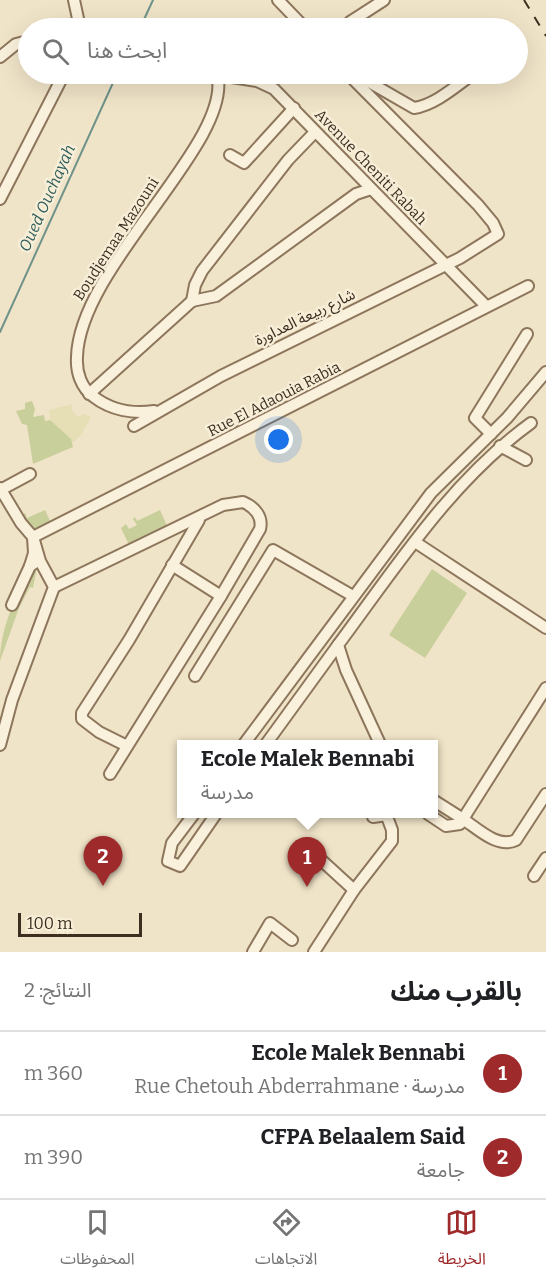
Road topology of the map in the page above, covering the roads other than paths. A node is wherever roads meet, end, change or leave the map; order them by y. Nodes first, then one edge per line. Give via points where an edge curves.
1 (74, 0) edge
2 (278, 0) edge
3 (384, 0) edge
4 (78, 18) edge
5 (295, 18) edge
6 (356, 18) edge
7 (18, 44) edge
8 (0, 57) edge
9 (59, 84) edge
10 (218, 84) edge
11 (264, 84) edge
12 (361, 84) edge
13 (372, 84) edge
14 (459, 84) edge
15 (294, 108) junction
16 (315, 132) junction
17 (230, 155) dead end
18 (371, 189) junction
19 (0, 199) edge
20 (445, 264) junction
21 (528, 286) dead end
22 (192, 301) junction
23 (486, 306) junction
24 (527, 334) dead end
25 (546, 372) edge
26 (89, 394) junction
27 (157, 411) junction
28 (531, 423) dead end
29 (134, 426) dead end
30 (491, 434) junction
31 (500, 446) junction
32 (526, 460) dead end
33 (30, 474) dead end
34 (1, 488) edge
35 (199, 519) junction
36 (33, 537) junction
37 (415, 542) junction
38 (35, 563) junction
39 (172, 565) junction
40 (54, 587) junction
41 (221, 596) junction
42 (353, 596) junction
43 (12, 605) dead end
44 (546, 628) edge
45 (338, 645) junction
46 (195, 676) dead end
47 (546, 688) edge
48 (247, 740) edge
49 (269, 740) edge
50 (378, 740) edge
51 (0, 745) edge
52 (127, 746) junction
53 (110, 774) dead end
54 (546, 794) edge
55 (438, 803) edge
56 (190, 818) edge
57 (213, 818) edge
58 (388, 818) edge
59 (435, 818) edge
60 (463, 819) junction
61 (307, 847) dead end
62 (546, 858) edge
63 (534, 876) dead end
64 (354, 890) junction
65 (292, 940) dead end
66 (253, 952) edge
67 (314, 952) edge

1 - 4 street
2 - 5 street
3 - 6 street
7 - 8 street
9 - 19 street
10 - 26 street, Boudjemaa Mazouni via 218,104 205,129 112,267 83,319 77,362
11 - 15 street, Avenue Cheniti Rabah
12 - 20 street, شارع ربيعة العداورة via 493,223 498,234
13 - 14 street via 414,108
15 - 16 street, Avenue Cheniti Rabah
15 - 17 street via 244,163
16 - 18 street, Avenue Cheniti Rabah
16 - 22 street via 288,160 202,271
18 - 20 street, Avenue Cheniti Rabah
18 - 22 street via 356,194 216,296
20 - 23 street, Avenue Cheniti Rabah
20 - 27 street, شارع ربيعة العداورة
21 - 23 street, Rue El Adaouia Rabia
22 - 26 street
23 - 36 street, Rue El Adaouia Rabia
24 - 30 street via 475,418
25 - 30 street
26 - 27 street via 128,412
27 - 29 street, شارع ربيعة العداورة
28 - 31 street
30 - 42 street via 431,493
31 - 32 street
31 - 37 street via 454,493
33 - 34 street
34 - 36 street
35 - 39 street
35 - 40 street
35 - 41 street via 223,505 238,502 248,504 260,519 256,538
36 - 38 street
37 - 44 street
37 - 45 street
38 - 40 street
38 - 43 street
39 - 41 street
39 - 52 street via 81,716 89,725
40 - 51 street via 12,700
41 - 52 street
42 - 46 street via 273,550
42 - 48 street
45 - 49 street
45 - 50 street via 345,670
47 - 60 street
52 - 53 street
54 - 60 street via 516,840 510,843 500,843
55 - 60 street
56 - 57 street via 172,843 168,861 180,866
58 - 64 street via 392,841
59 - 60 street via 446,826 460,824
61 - 64 street
62 - 63 street
64 - 67 street
65 - 66 street via 270,923

